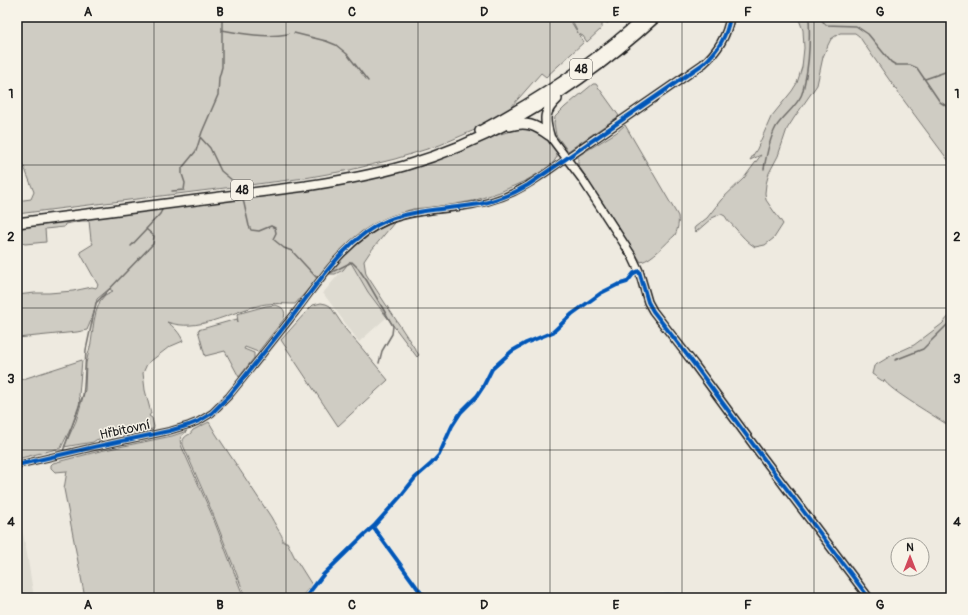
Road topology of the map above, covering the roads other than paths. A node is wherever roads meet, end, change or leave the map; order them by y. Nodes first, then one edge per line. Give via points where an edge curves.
1 (644, 17) edge
2 (656, 17) edge
3 (730, 17) edge
4 (567, 88) junction
5 (489, 133) junction
6 (549, 135) junction
7 (567, 158) junction
8 (17, 218) edge
9 (17, 223) edge
10 (17, 465) edge
11 (869, 598) edge

1 - 8 highway, 48 via 621,38 552,90 480,131 441,149 374,169 306,182
2 - 4 highway, 48 via 614,54
3 - 7 main road via 722,42 703,64
4 - 5 highway, 48
4 - 6 highway, 48 via 547,113 545,122
5 - 6 highway, 48 via 516,124 526,124
5 - 9 highway, 48 via 406,165 347,179
6 - 7 main road
7 - 10 street, Hřbitovní via 513,194 481,204 388,220 362,235 327,271 229,396 212,413 199,421 169,431
7 - 11 main road via 632,256 653,311

